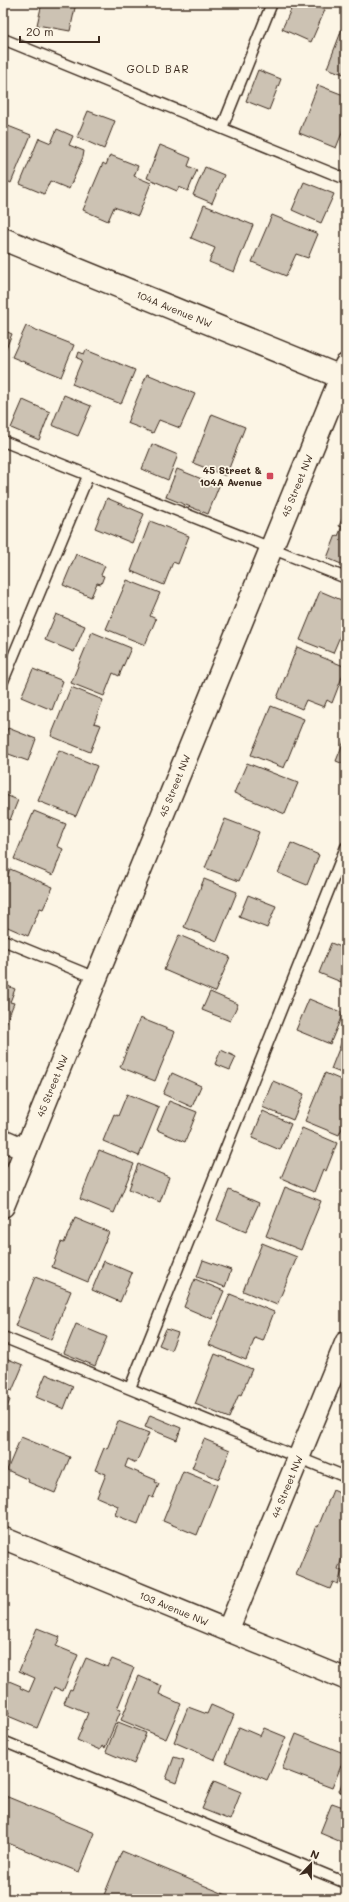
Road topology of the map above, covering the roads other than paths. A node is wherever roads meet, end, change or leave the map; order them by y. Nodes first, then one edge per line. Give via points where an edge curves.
1 (272, 3) edge
2 (3, 39) edge
3 (222, 128) junction
4 (346, 179) edge
5 (3, 239) edge
6 (344, 374) edge
7 (3, 441) edge
8 (88, 476) junction
9 (271, 548) junction
10 (346, 578) edge
11 (3, 681) edge
12 (346, 847) edge
13 (3, 940) edge
14 (96, 978) junction
15 (3, 1140) edge
16 (26, 1150) junction
17 (3, 1206) edge
18 (3, 1337) edge
19 (346, 1342) edge
20 (130, 1388) junction
21 (299, 1458) junction
22 (346, 1477) edge
23 (3, 1538) edge
24 (228, 1630) junction
25 (346, 1679) edge
26 (3, 1741) edge
27 (346, 1882) edge

1 - 3 lane
2 - 3 lane
3 - 4 lane
5 - 6 street, 104A Avenue NW
6 - 9 street, 45 Street NW
7 - 8 lane
8 - 9 lane
8 - 11 lane
9 - 10 lane
9 - 14 street, 45 Street NW
12 - 20 lane
13 - 14 lane
14 - 16 street, 45 Street NW
15 - 16 street
16 - 17 street, 45 Street NW
18 - 20 lane
19 - 21 street, 44 Street NW
20 - 21 lane
21 - 22 lane
21 - 24 street, 44 Street NW
23 - 24 street, 103 Avenue NW
24 - 25 street, 103 Avenue NW
26 - 27 lane

